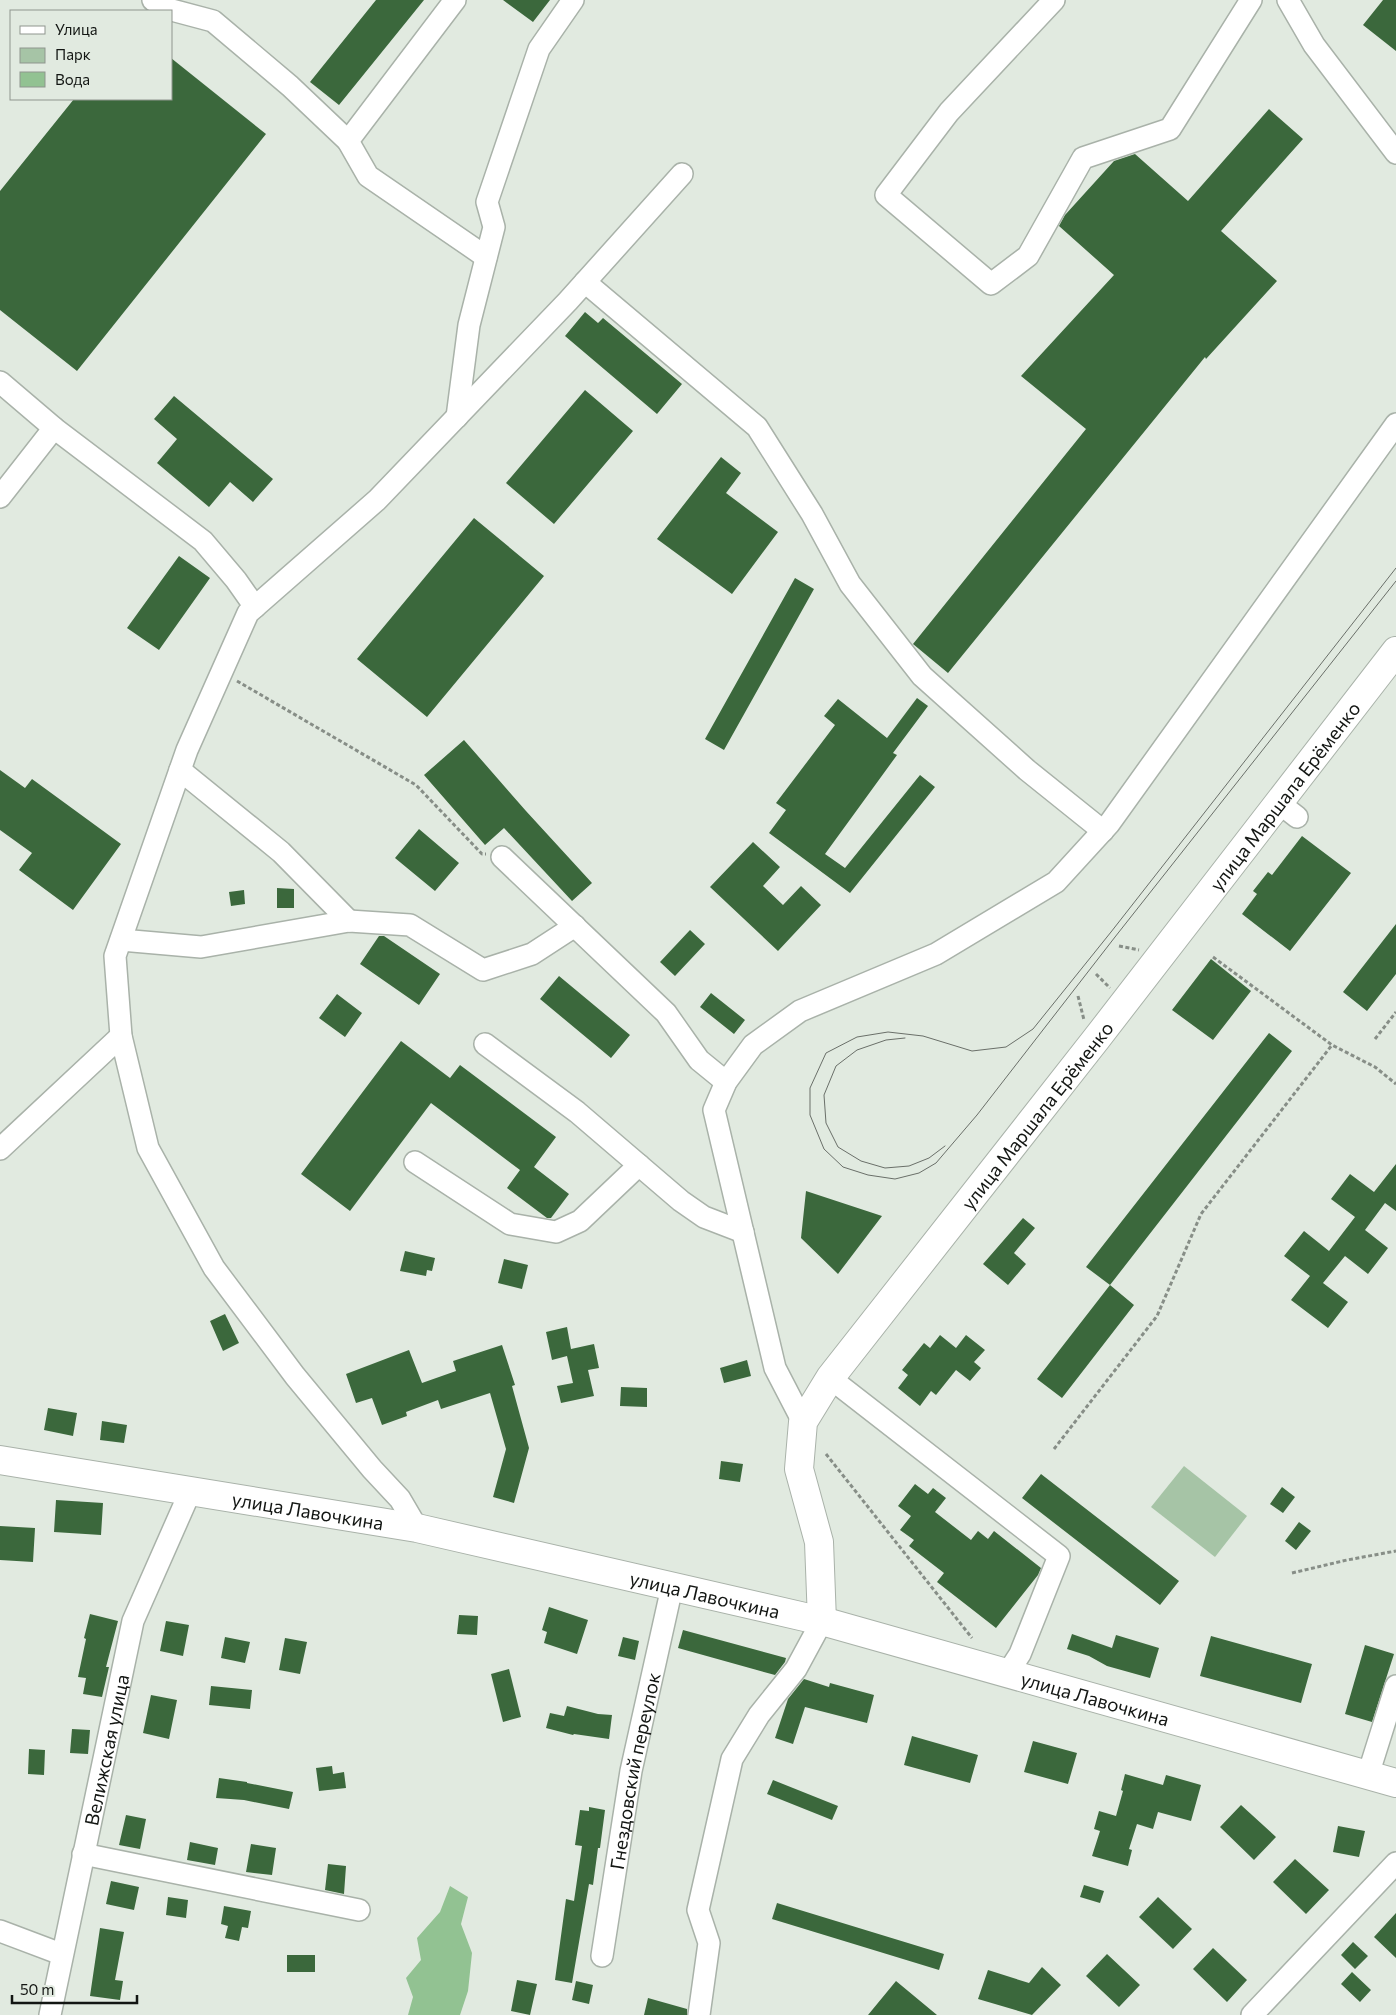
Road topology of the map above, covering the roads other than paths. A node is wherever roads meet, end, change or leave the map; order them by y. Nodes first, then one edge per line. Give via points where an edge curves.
1 (153, 0) edge
2 (455, 0) edge
3 (573, 0) edge
4 (1054, 0) edge
5 (1251, 0) edge
6 (1288, 0) edge
7 (172, 10) edge
8 (172, 10) edge
9 (348, 141) junction
10 (1396, 153) edge
11 (682, 174) dead end
12 (486, 257) junction
13 (585, 282) junction
14 (0, 382) edge
15 (457, 417) junction
16 (1396, 424) edge
17 (54, 428) junction
18 (0, 496) edge
19 (255, 607) junction
20 (1396, 651) edge
21 (180, 770) junction
22 (1103, 831) junction
23 (502, 856) road end
24 (349, 921) junction
25 (575, 926) junction
26 (120, 940) junction
27 (121, 1036) junction
28 (485, 1044) dead end
29 (726, 1082) junction
30 (0, 1149) edge
31 (415, 1162) dead end
32 (639, 1165) junction
33 (743, 1232) junction
34 (830, 1378) junction
35 (803, 1422) junction
36 (0, 1460) edge
37 (190, 1492) junction
38 (417, 1528) junction
39 (672, 1587) junction
40 (822, 1621) junction
41 (1008, 1674) junction
42 (1396, 1686) edge
43 (1368, 1775) junction
44 (1396, 1783) edge
45 (83, 1854) junction
46 (1396, 1863) edge
47 (358, 1910) dead end
48 (0, 1931) edge
49 (62, 1954) junction
50 (602, 1956) dead end
51 (50, 2015) edge
52 (699, 2015) edge
53 (1252, 2015) edge

1 - 8 street
2 - 9 street
3 - 12 street via 539,49 487,202 494,227
4 - 5 street via 949,112 886,195 991,284 1028,256 1083,158 1170,129
6 - 10 street via 1314,45
7 - 9 street via 213,21 290,86
9 - 12 street via 368,176
11 - 13 street
12 - 15 street via 469,325
13 - 15 street
13 - 22 street via 757,427 812,514 850,584 922,676 1027,770
14 - 17 street
15 - 19 street via 377,500
16 - 22 street
17 - 18 street
17 - 19 street via 203,541
19 - 21 street via 248,613
20 - 34 main road, улица Маршала Ерёменко via 1288,810 1097,1038
21 - 24 street via 281,852
21 - 26 street
22 - 29 street via 1056,882 936,954 800,1010 752,1045
23 - 25 street
24 - 25 street via 410,925 483,970 532,954
24 - 26 street via 201,947
25 - 29 street via 666,1013 699,1060
26 - 27 street via 115,956
27 - 30 street
27 - 38 street via 148,1148 214,1268 295,1376 400,1499
28 - 32 street via 577,1112
29 - 33 street via 714,1110
31 - 32 street via 510,1224 556,1232 580,1221
32 - 33 street via 704,1217
33 - 35 street via 776,1368
34 - 35 main road, улица Маршала Ерёменко
34 - 41 street via 1059,1556 1020,1654
35 - 40 main road, улица Маршала Ерёменко via 800,1469 819,1542
36 - 37 main road, улица Лавочкина
37 - 38 main road, улица Лавочкина
37 - 45 street, Велижская улица via 133,1622
38 - 39 main road, улица Лавочкина
39 - 40 main road, улица Лавочкина
39 - 50 street, Гнездовский переулок via 631,1771
40 - 41 main road, улица Лавочкина
40 - 52 street via 796,1669 759,1715 732,1758 698,1910 709,1943
41 - 43 main road, улица Лавочкина
42 - 43 street
43 - 44 main road, улица Лавочкина
45 - 47 street
45 - 49 street, Велижская улица
46 - 53 street
48 - 49 street
49 - 51 street, Велижская улица

